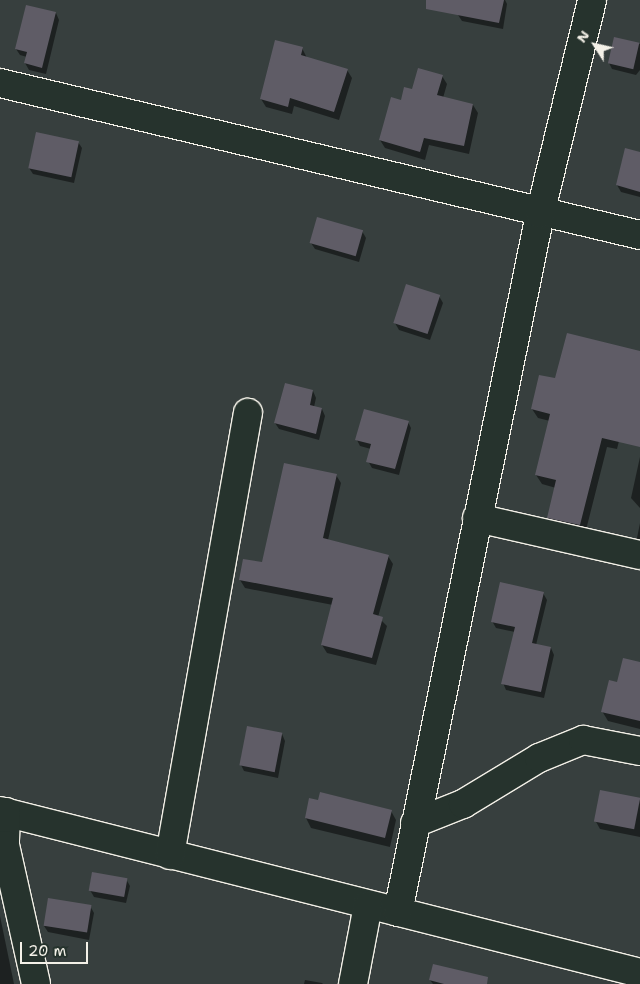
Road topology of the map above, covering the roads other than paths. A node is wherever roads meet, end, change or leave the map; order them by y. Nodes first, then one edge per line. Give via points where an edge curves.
1 (592, 0) edge
2 (0, 83) edge
3 (540, 214) junction
4 (640, 235) edge
5 (248, 413) dead end
6 (477, 518) junction
7 (640, 555) edge
8 (640, 751) edge
9 (3, 811) edge
10 (415, 823) junction
11 (170, 855) junction
12 (368, 904) junction
13 (398, 912) junction
14 (640, 973) edge
15 (36, 984) edge
16 (354, 984) edge

1 - 3 street
2 - 3 street
3 - 4 street
3 - 6 street
5 - 11 street
6 - 7 street
6 - 10 street
8 - 10 street via 583,740 539,758 463,804
9 - 11 street
9 - 15 street via 5,845
10 - 13 street
11 - 12 street
12 - 13 street
12 - 16 street
13 - 14 street

